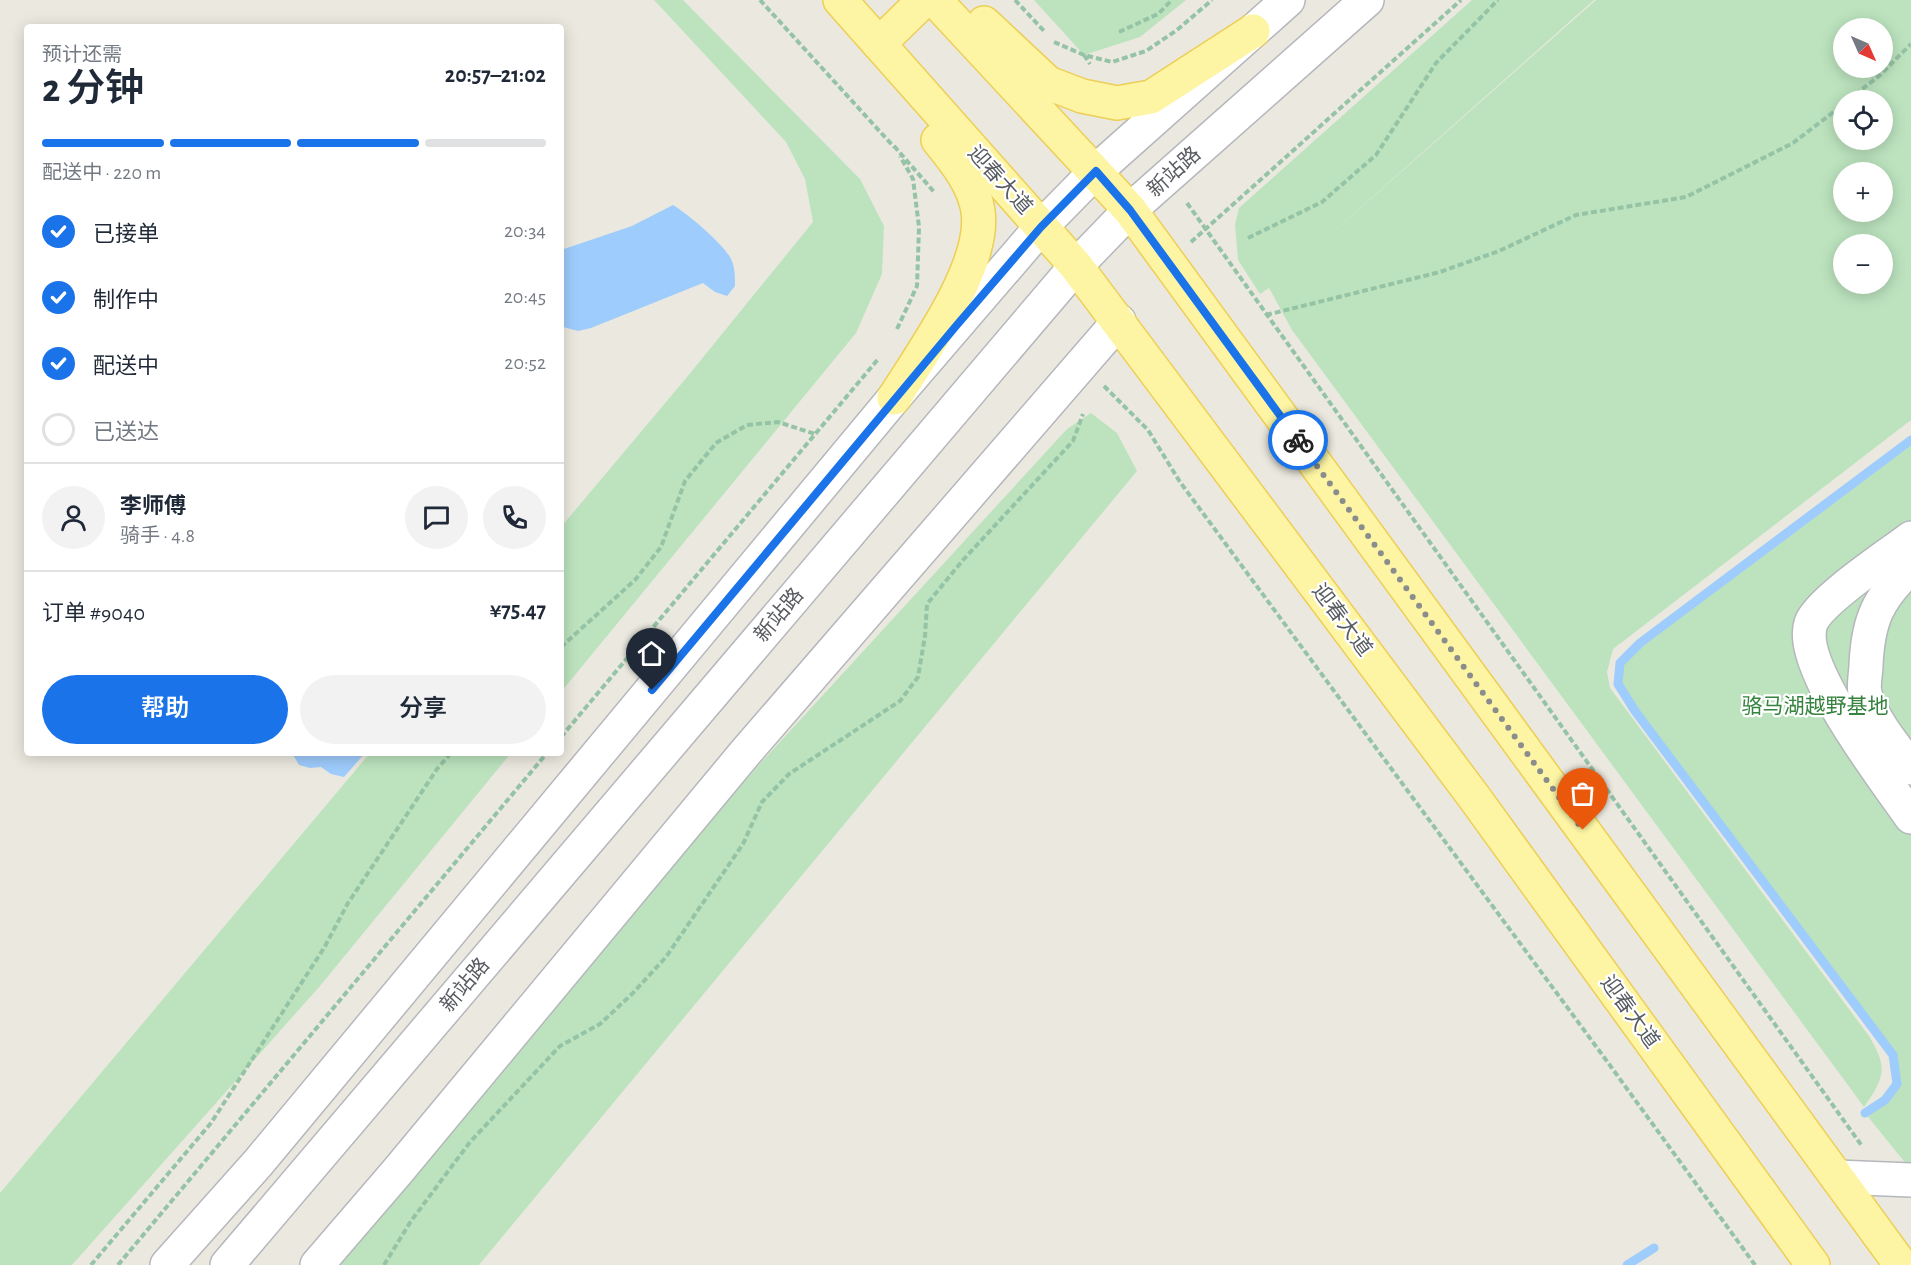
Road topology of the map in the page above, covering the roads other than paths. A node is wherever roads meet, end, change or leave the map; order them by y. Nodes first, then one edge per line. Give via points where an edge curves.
1 (826, 0) edge
2 (840, 0) edge
3 (924, 0) edge
4 (935, 0) edge
5 (960, 0) edge
6 (1288, 0) edge
7 (1367, 0) edge
8 (1253, 31) junction
9 (879, 44) junction
10 (1096, 171) junction
11 (1130, 210) junction
12 (1041, 227) junction
13 (1076, 266) junction
14 (1119, 321) junction
15 (894, 398) junction
16 (1911, 538) edge
17 (1911, 567) edge
18 (1911, 768) edge
19 (1911, 818) edge
20 (1837, 1177) junction
21 (1899, 1180) edge
22 (167, 1265) edge
23 (228, 1265) edge
24 (317, 1265) edge
25 (1814, 1265) edge
26 (1902, 1265) edge

1 - 15 main road via 963,171 978,211 977,242 958,292
2 - 9 main road, 迎春大道
3 - 9 main road
4 - 10 main road
5 - 8 main road via 1048,83 1082,96 1117,103 1151,97
6 - 8 street
7 - 11 street, 新站路
8 - 10 street
9 - 12 main road, 迎春大道
10 - 11 main road
10 - 12 street
11 - 13 street, 新站路
11 - 20 main road
12 - 13 main road, 迎春大道
12 - 15 street
13 - 14 main road, 迎春大道
13 - 23 street, 新站路
14 - 24 street via 746,753
14 - 25 main road, 迎春大道 via 1474,797
15 - 22 street via 258,1163
16 - 19 street via 1822,607 1811,623 1808,642 1834,702
17 - 18 street via 1876,610 1867,641 1865,692 1884,732
20 - 21 street
20 - 26 main road

